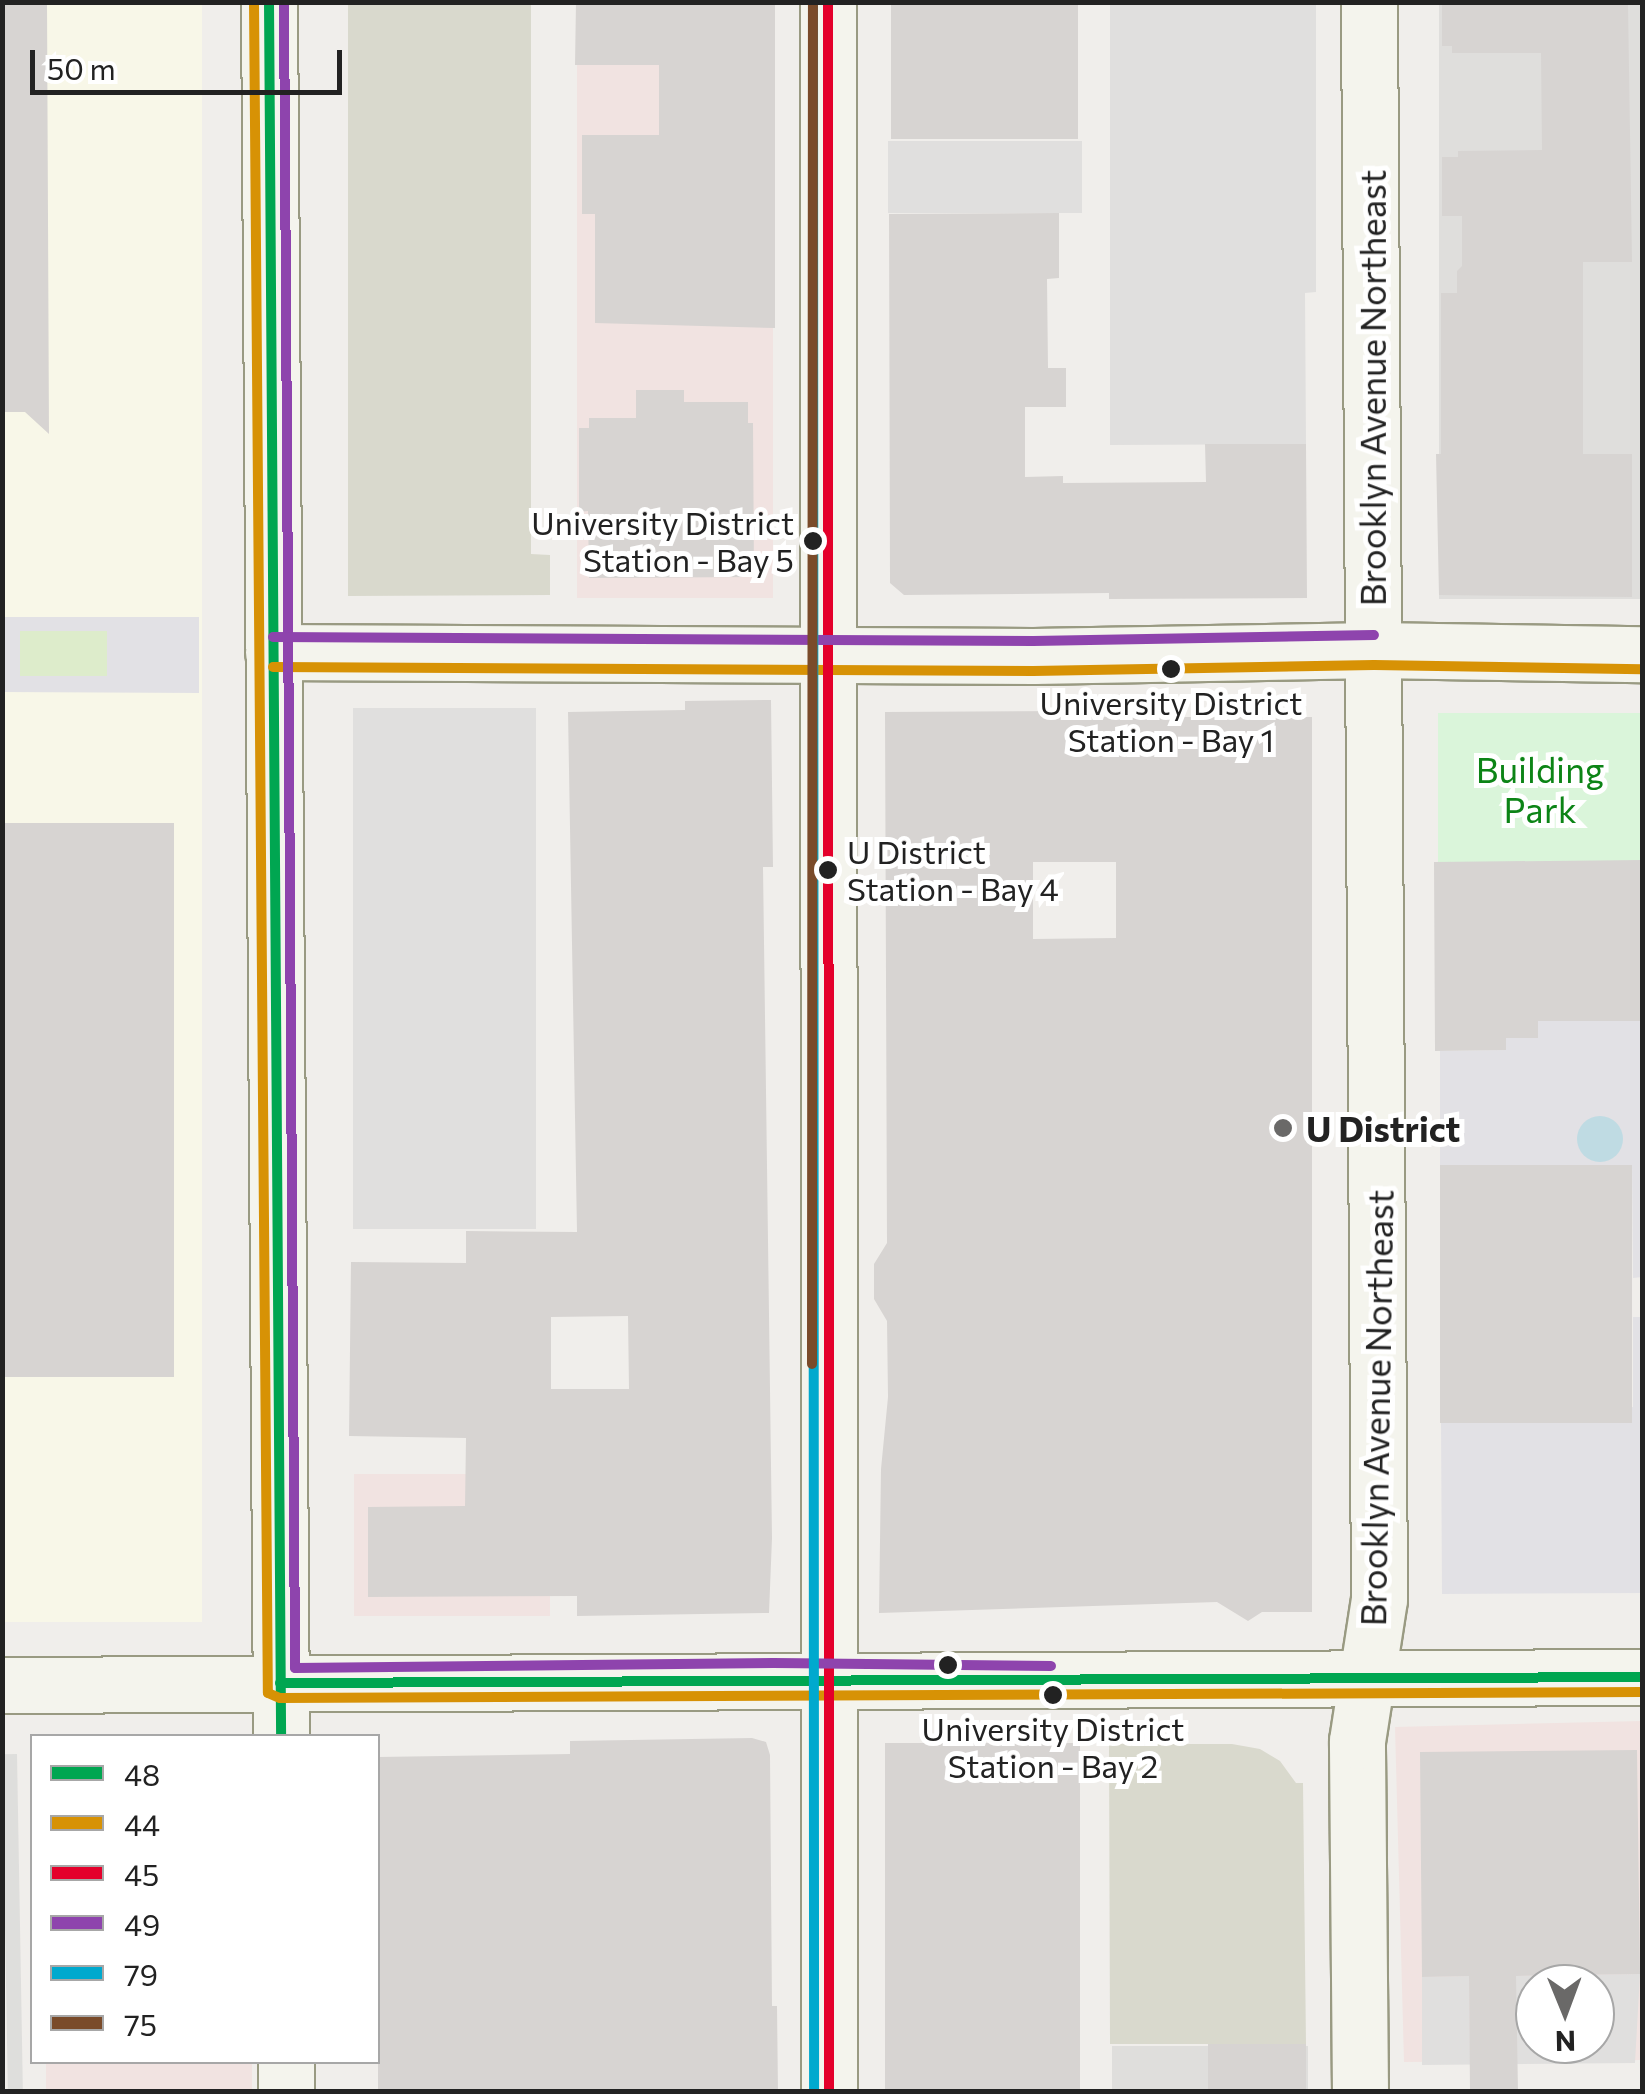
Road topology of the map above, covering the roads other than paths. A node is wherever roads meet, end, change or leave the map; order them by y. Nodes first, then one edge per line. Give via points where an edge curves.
1 (269, 2) edge
2 (828, 2) edge
3 (1369, 2) edge
4 (1374, 650) junction
5 (274, 652) junction
6 (828, 654) junction
7 (1642, 654) edge
8 (1642, 1676) edge
9 (1367, 1678) junction
10 (830, 1680) junction
11 (280, 1683) junction
12 (2, 1685) edge
13 (280, 1734) edge
14 (286, 2064) edge
15 (286, 2092) edge
16 (829, 2092) edge
17 (1360, 2092) edge

1 - 5 street
2 - 6 street
3 - 4 street, Brooklyn Avenue Northeast
4 - 6 street
4 - 7 street
4 - 9 street, Brooklyn Avenue Northeast via 1379,1599
5 - 6 street
5 - 11 street
6 - 10 street
8 - 9 street
9 - 10 street
9 - 17 street, Brooklyn Avenue Northeast via 1358,1740
10 - 11 street
10 - 16 street
11 - 12 street
11 - 13 street
14 - 15 street

